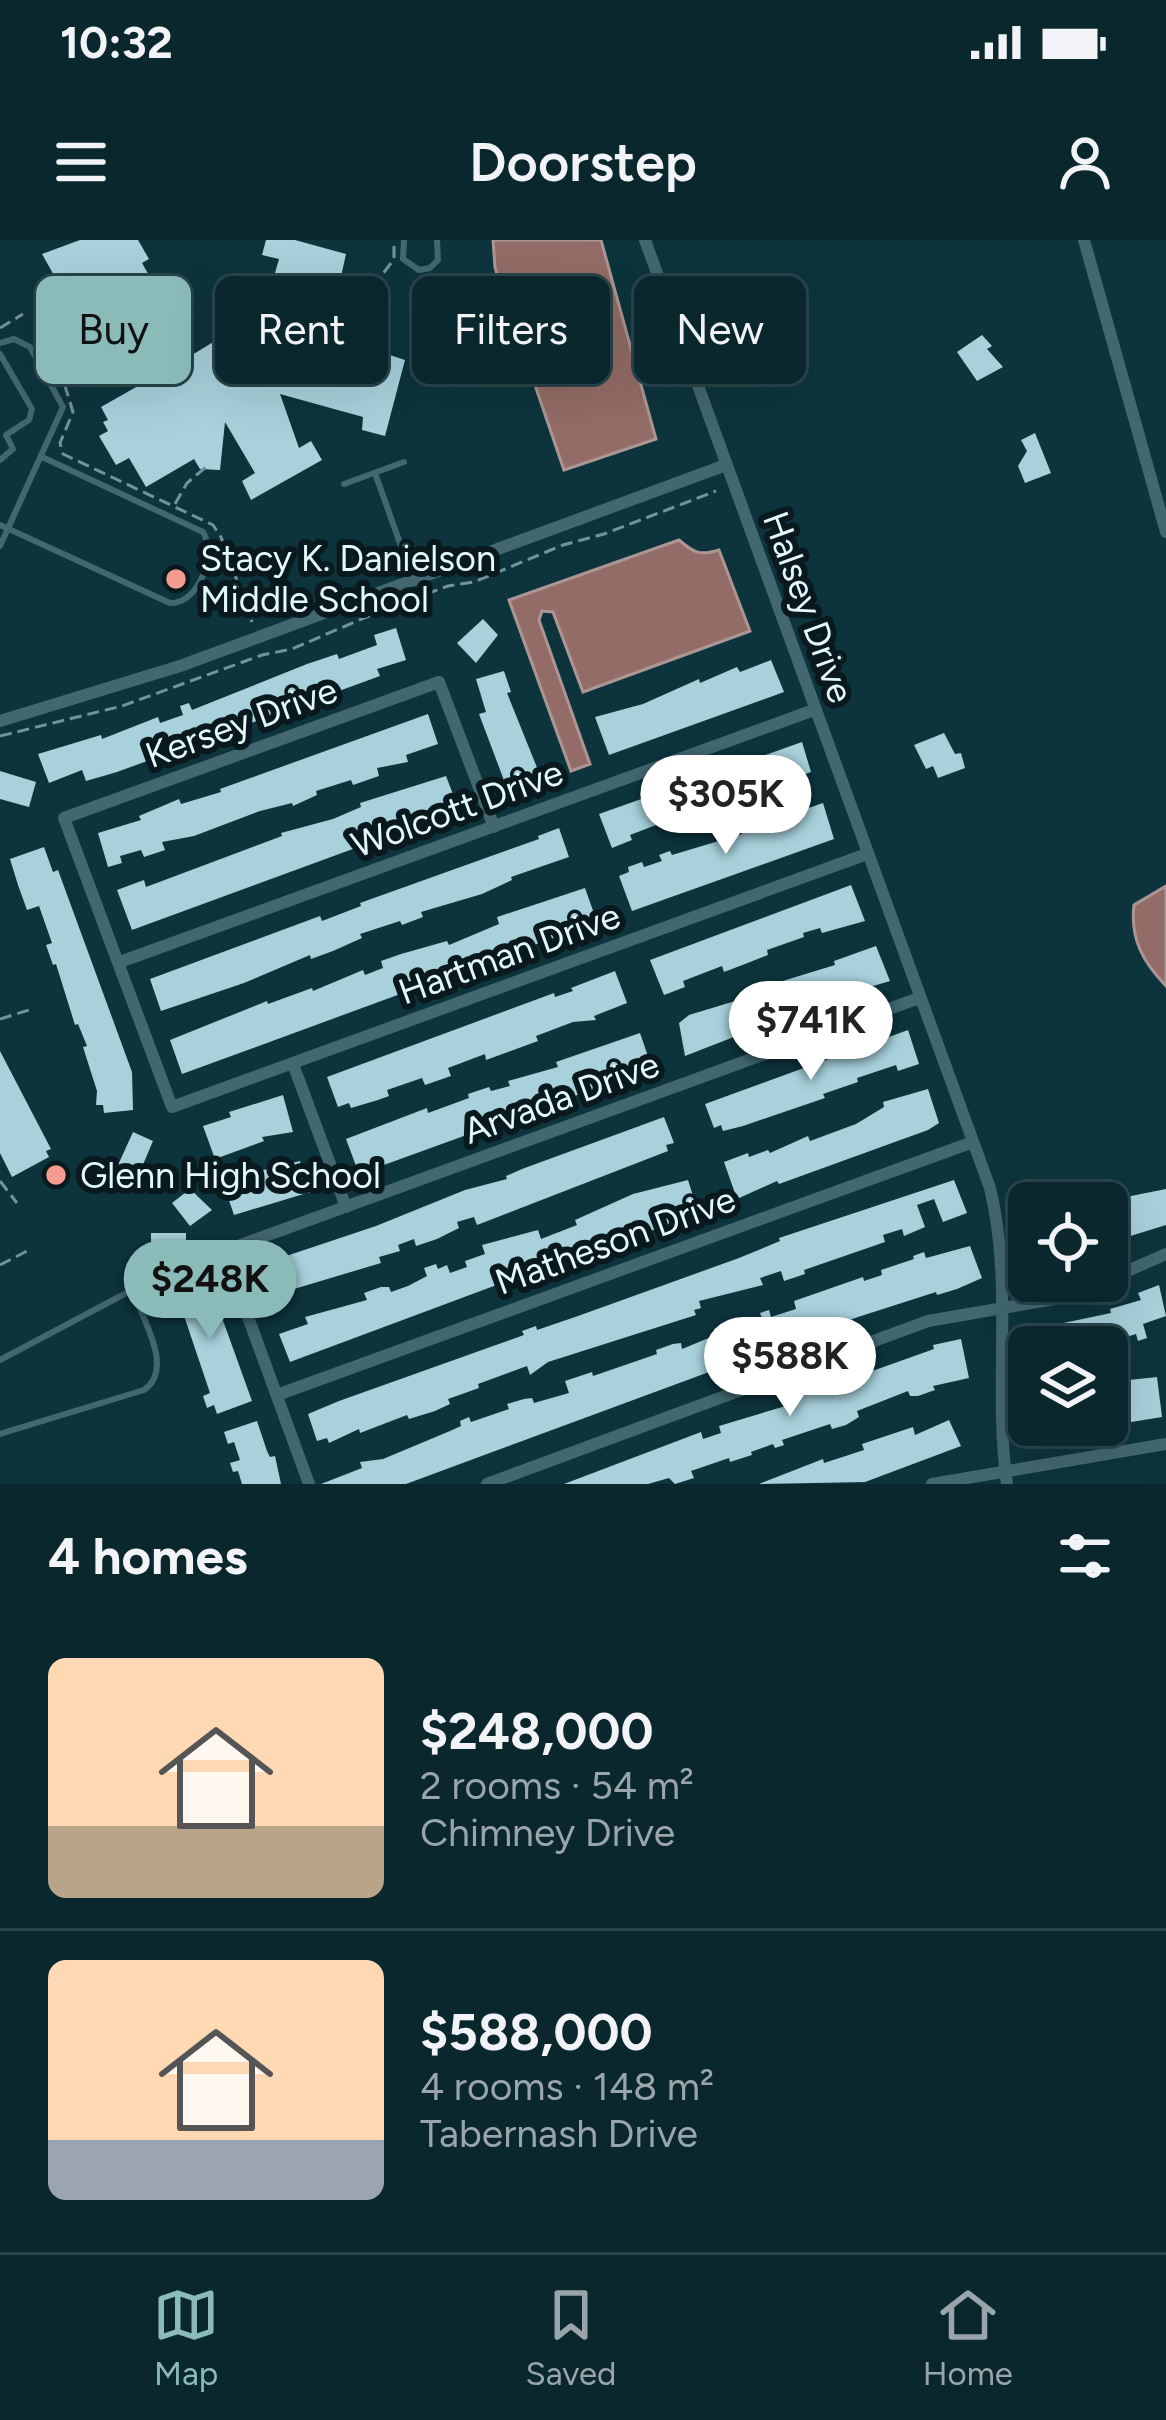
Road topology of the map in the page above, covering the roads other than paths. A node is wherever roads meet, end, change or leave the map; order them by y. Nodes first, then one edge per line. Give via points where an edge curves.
1 (404, 240) edge
2 (437, 240) edge
3 (645, 240) edge
4 (1084, 240) edge
5 (0, 343) edge
6 (0, 354) edge
7 (0, 425) edge
8 (6, 435) junction
9 (42, 457) junction
10 (0, 460) edge
11 (404, 462) dead end
12 (726, 465) junction
13 (375, 473) junction
14 (344, 484) dead end
15 (4, 528) edge
16 (1166, 532) edge
17 (0, 546) edge
18 (414, 580) junction
19 (814, 710) junction
20 (0, 721) edge
21 (494, 826) junction
22 (867, 854) junction
23 (120, 962) junction
24 (919, 998) junction
25 (293, 1064) junction
26 (973, 1142) junction
27 (346, 1207) junction
28 (1166, 1254) edge
29 (1128, 1270) edge
30 (1038, 1302) edge
31 (1004, 1308) junction
32 (0, 1360) edge
33 (277, 1395) junction
34 (0, 1434) edge
35 (1166, 1444) edge
36 (1006, 1479) edge
37 (309, 1484) edge
38 (487, 1484) edge
39 (932, 1484) edge

1 - 2 lane via 403,259 418,270 438,260
3 - 12 street, Halsey Drive
4 - 16 street
5 - 9 lane via 31,347 60,399 62,416
6 - 8 lane via 32,409
7 - 8 lane
8 - 10 lane via 14,449
9 - 15 lane
9 - 15 lane via 203,532 211,555 190,598 170,603
11 - 13 lane
12 - 18 street
12 - 19 street, Halsey Drive
13 - 14 lane
13 - 18 lane
15 - 17 lane
18 - 20 street via 180,667
19 - 21 street, Wolcott Drive
19 - 22 street, Halsey Drive
21 - 23 street, Wolcott Drive
21 - 23 street, Kersey Drive via 439,682 64,818
22 - 24 street, Halsey Drive
22 - 25 street, Hartman Drive
23 - 25 street, Hartman Drive via 172,1107
24 - 26 street, Halsey Drive
24 - 27 street, Arvada Drive
25 - 27 street
26 - 31 street, Halsey Drive via 996,1212
26 - 33 street, Matheson Drive
27 - 33 street, Arvada Drive via 224,1251
28 - 29 street
30 - 31 street
31 - 36 street, Halsey Drive
31 - 38 street via 928,1321
32 - 34 lane via 132,1290 159,1368 144,1390
33 - 37 street
35 - 36 street
36 - 39 street

